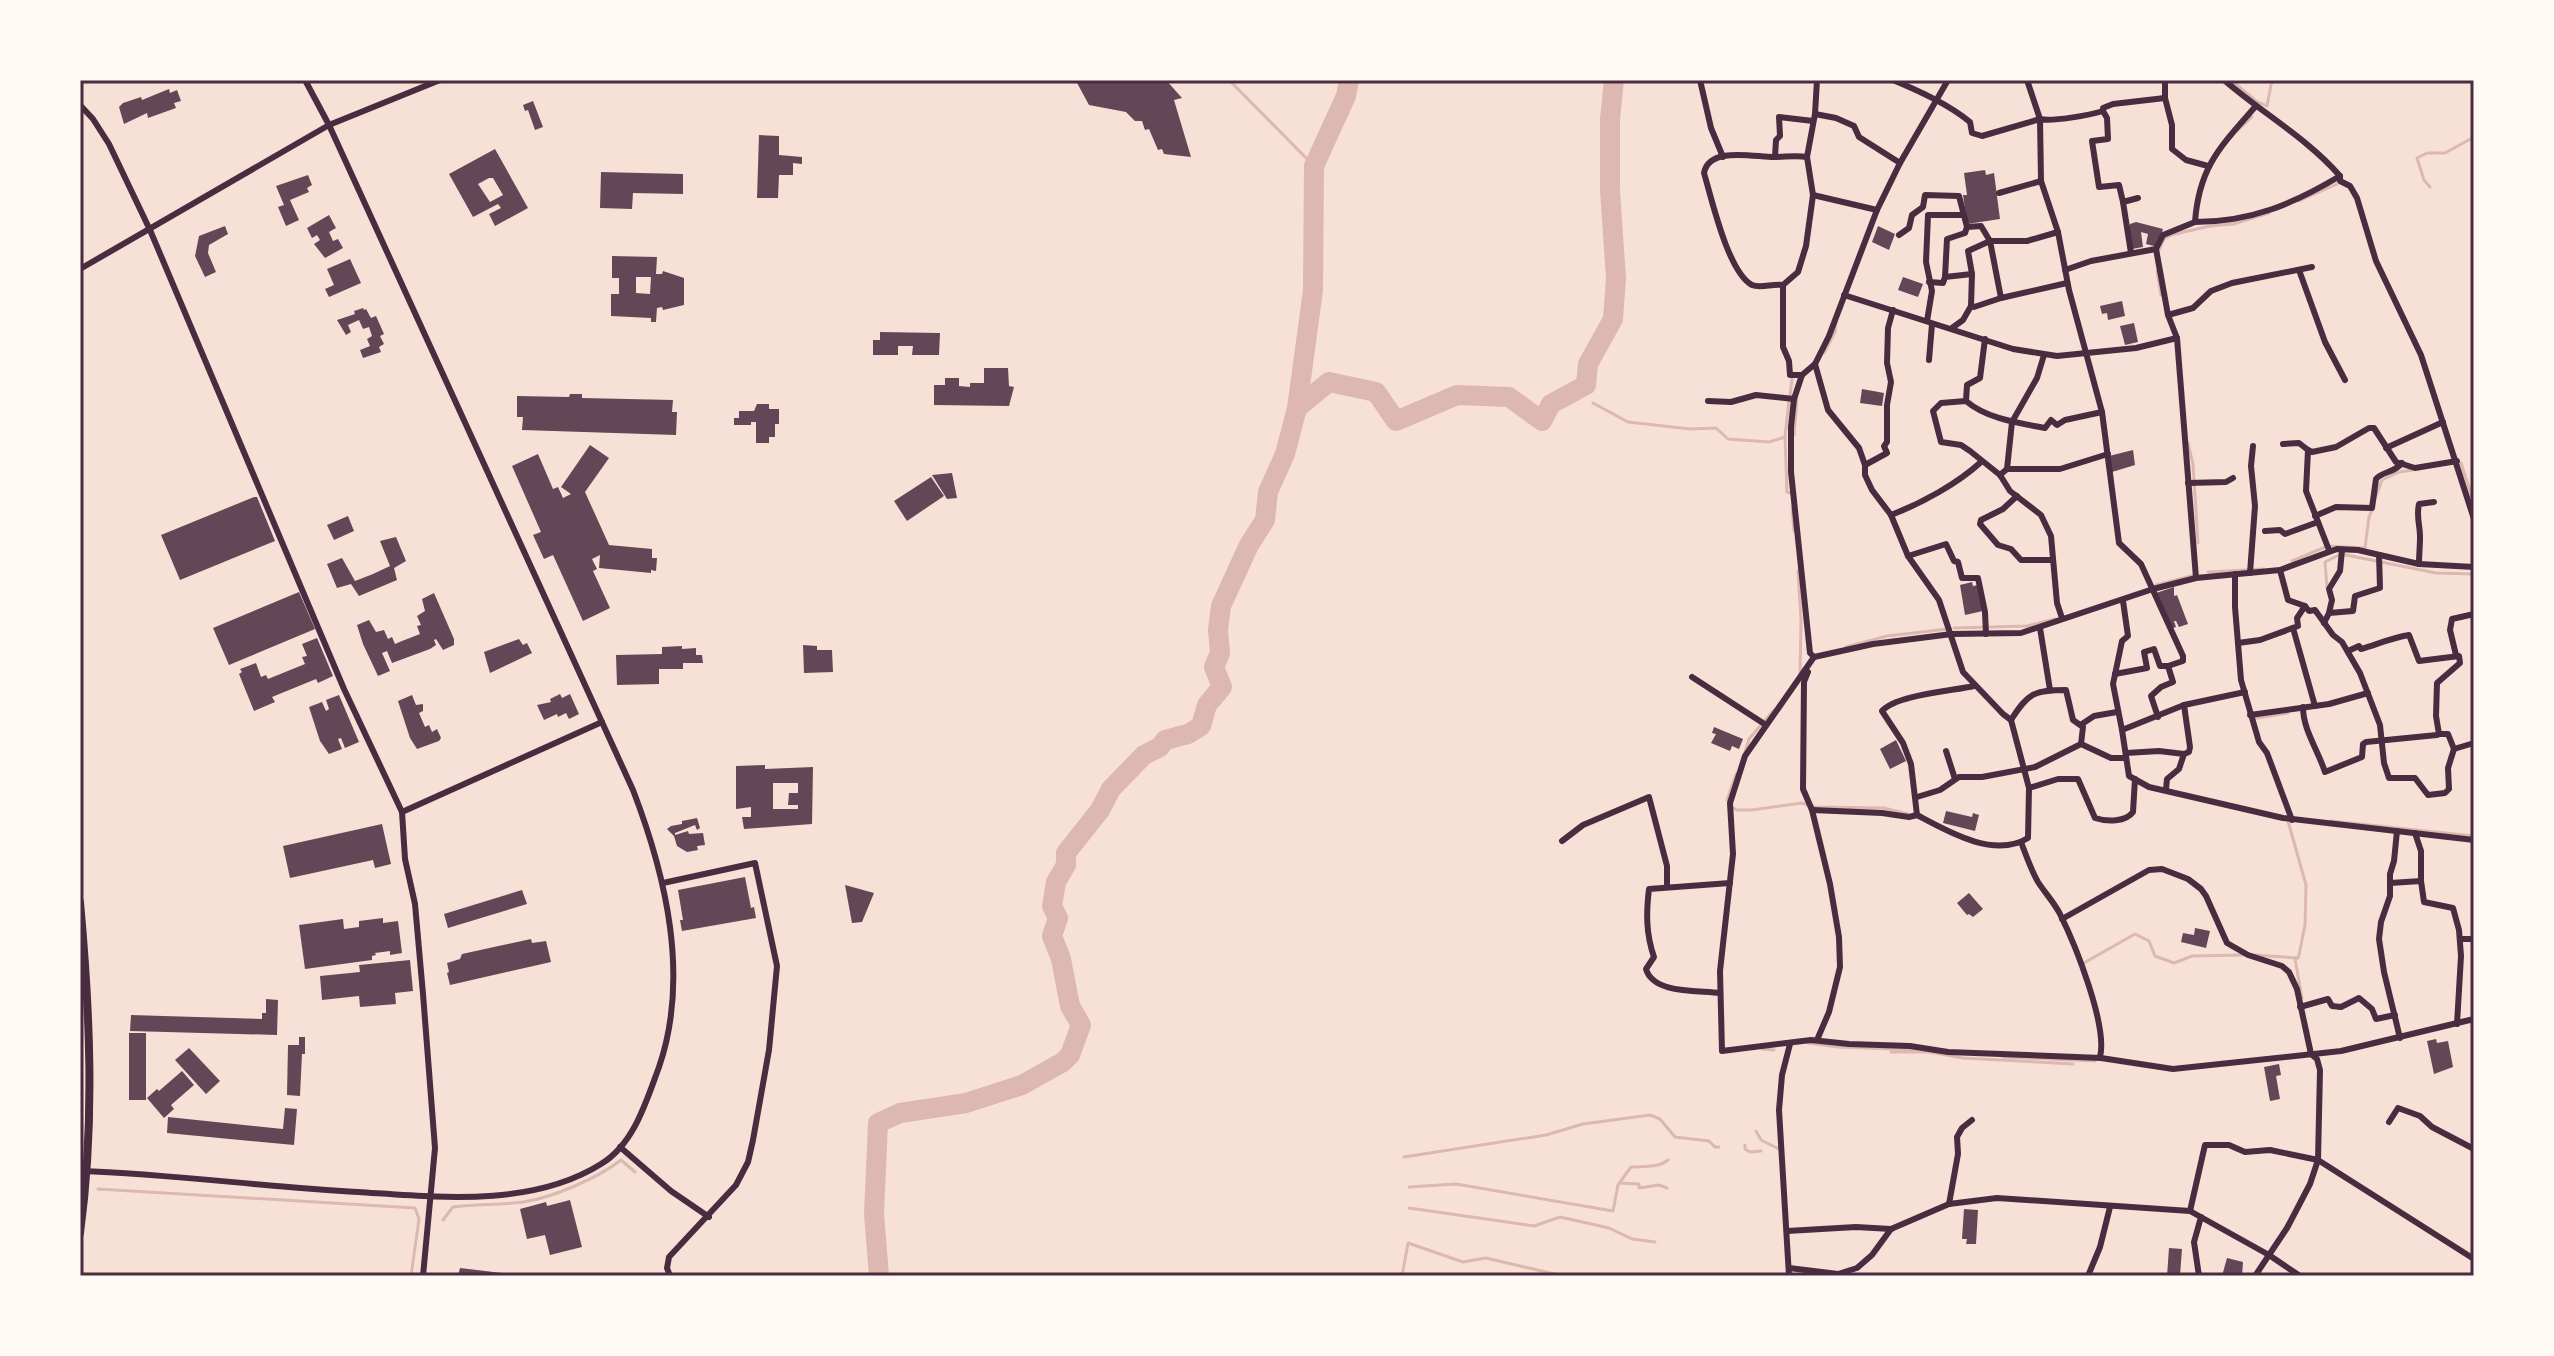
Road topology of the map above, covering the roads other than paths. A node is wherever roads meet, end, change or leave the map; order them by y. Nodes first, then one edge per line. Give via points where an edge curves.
1 (305, 80) edge
2 (440, 80) edge
3 (1700, 80) edge
4 (1817, 80) edge
5 (1893, 80) edge
6 (1948, 80) edge
7 (2027, 80) edge
8 (2165, 80) edge
9 (2224, 80) edge
10 (2165, 98) junction
11 (1937, 100) junction
12 (80, 105) edge
13 (2255, 107) junction
14 (2103, 111) junction
15 (1814, 118) junction
16 (2040, 119) junction
17 (329, 125) junction
18 (1723, 157) junction
19 (1775, 157) junction
20 (1807, 157) junction
21 (1900, 163) junction
22 (2208, 166) junction
23 (2340, 176) junction
24 (2041, 181) junction
25 (1999, 193) dead end
26 (1813, 195) junction
27 (2138, 198) dead end
28 (2123, 202) junction
29 (1877, 210) junction
30 (1963, 215) junction
31 (2195, 222) junction
32 (1967, 227) junction
33 (150, 230) junction
34 (2058, 232) junction
35 (1899, 235) dead end
36 (1990, 241) junction
37 (2156, 249) junction
38 (2131, 253) junction
39 (2312, 267) dead end
40 (80, 269) edge
41 (2065, 270) junction
42 (2299, 270) junction
43 (1972, 274) junction
44 (1945, 277) junction
45 (1929, 282) junction
46 (2067, 283) junction
47 (1783, 285) junction
48 (1844, 295) junction
49 (2001, 298) junction
50 (1971, 306) junction
51 (1893, 310) junction
52 (2168, 315) junction
53 (1930, 322) junction
54 (1952, 328) junction
55 (2177, 338) junction
56 (1985, 339) junction
57 (2085, 353) junction
58 (2044, 355) junction
59 (1929, 360) dead end
60 (1815, 364) junction
61 (1802, 375) junction
62 (2345, 380) dead end
63 (1794, 399) junction
64 (1708, 401) dead end
65 (1966, 401) junction
66 (2102, 412) junction
67 (2012, 422) junction
68 (2443, 422) junction
69 (2283, 444) dead end
70 (2253, 446) dead end
71 (2386, 448) junction
72 (2308, 450) junction
73 (2108, 454) junction
74 (2457, 461) junction
75 (1981, 462) junction
76 (2402, 463) junction
77 (1865, 465) junction
78 (2007, 469) junction
79 (2000, 475) junction
80 (2233, 478) dead end
81 (2188, 483) junction
82 (2017, 496) junction
83 (2434, 502) dead end
84 (1891, 515) junction
85 (2316, 519) junction
86 (2474, 519) edge
87 (2265, 531) dead end
88 (2329, 550) junction
89 (2342, 550) junction
90 (2379, 555) junction
91 (1908, 556) junction
92 (2053, 560) junction
93 (2419, 564) junction
94 (2474, 567) edge
95 (2280, 570) junction
96 (2250, 573) junction
97 (2235, 574) junction
98 (2196, 578) junction
99 (2153, 589) junction
100 (2123, 601) junction
101 (2305, 606) junction
102 (2329, 613) junction
103 (2474, 614) edge
104 (2062, 618) junction
105 (2324, 623) junction
106 (2040, 628) junction
107 (2293, 628) junction
108 (1952, 634) junction
109 (1986, 634) junction
110 (2238, 643) junction
111 (2348, 651) junction
112 (2456, 655) junction
113 (1814, 657) junction
114 (2168, 666) junction
115 (2115, 674) junction
116 (1692, 677) dead end
117 (1974, 686) junction
118 (2050, 690) junction
119 (2245, 692) junction
120 (2368, 693) junction
121 (2184, 705) junction
122 (2315, 706) junction
123 (2303, 707) junction
124 (2117, 712) junction
125 (2250, 715) junction
126 (2158, 717) junction
127 (2011, 720) junction
128 (602, 722) junction
129 (2082, 724) junction
130 (1766, 725) junction
131 (2122, 730) junction
132 (2439, 734) junction
133 (2383, 739) junction
134 (2474, 743) edge
135 (2081, 744) junction
136 (2454, 749) junction
137 (1946, 751) dead end
138 (2184, 754) junction
139 (2126, 756) junction
140 (2026, 769) junction
141 (1955, 779) junction
142 (2135, 779) junction
143 (2029, 788) junction
144 (2166, 789) junction
145 (1917, 797) junction
146 (1812, 810) junction
147 (402, 812) junction
148 (1917, 815) junction
149 (2292, 820) junction
150 (2397, 831) junction
151 (2415, 833) junction
152 (2474, 840) edge
153 (1562, 841) dead end
154 (2021, 842) junction
155 (2421, 881) junction
156 (663, 883) junction
157 (1730, 883) junction
158 (2390, 883) junction
159 (1667, 887) junction
160 (80, 902) edge
161 (2062, 919) junction
162 (2460, 939) junction
163 (2474, 939) edge
164 (1720, 993) junction
165 (2300, 1007) junction
166 (2395, 1015) junction
167 (2472, 1019) edge
168 (2457, 1024) junction
169 (2474, 1029) edge
170 (2400, 1038) junction
171 (1817, 1040) junction
172 (1790, 1044) junction
173 (2311, 1054) junction
174 (2100, 1057) junction
175 (1972, 1120) dead end
176 (2389, 1122) dead end
177 (620, 1147) junction
178 (2474, 1149) edge
179 (2318, 1160) junction
180 (84, 1171) edge
181 (431, 1197) junction
182 (1949, 1204) junction
183 (2110, 1207) junction
184 (2190, 1211) junction
185 (709, 1217) junction
186 (2201, 1217) junction
187 (1891, 1229) junction
188 (1787, 1231) junction
189 (80, 1233) edge
190 (2269, 1255) junction
191 (2474, 1259) edge
192 (1789, 1268) junction
193 (423, 1276) edge
194 (670, 1276) edge
195 (1789, 1276) edge
196 (2088, 1276) edge
197 (2199, 1276) edge
198 (2255, 1276) edge
199 (2300, 1276) edge

1 - 17 street
2 - 17 street
3 - 18 street
4 - 15 street
5 - 11 street
6 - 11 street
7 - 16 street
8 - 10 street
9 - 13 street
10 - 14 street via 2113,104
10 - 22 street via 2172,149
11 - 16 street via 1982,136
11 - 21 street
12 - 33 street via 109,144
13 - 22 street
13 - 23 street via 2320,154
14 - 16 street
14 - 28 street via 2108,139 2092,141 2099,187 2119,185
15 - 19 street via 1779,117
15 - 20 street
15 - 21 street via 1836,118 1854,126 1859,137
16 - 24 street
17 - 33 street
17 - 128 street
18 - 19 street
18 - 47 street via 1707,164 1704,173 1734,265 1756,287
19 - 20 street
20 - 26 street
21 - 29 street
22 - 31 street via 2197,195
23 - 31 street via 2307,196 2255,216
23 - 68 street via 2357,198 2376,261 2421,355
24 - 25 street
24 - 34 street
26 - 29 street
26 - 47 street via 1798,272
27 - 28 street
28 - 38 street
29 - 48 street
30 - 32 street
30 - 35 street via 1959,196 1925,195 1923,207
30 - 45 street via 1928,215
31 - 37 street via 2163,235
32 - 36 street via 1981,226
32 - 44 street via 1965,233 1947,239
33 - 40 street
33 - 147 street via 338,676
34 - 36 street via 2027,241
34 - 41 street
36 - 43 street via 1968,251
36 - 49 street
37 - 38 street
37 - 52 street
38 - 41 street
39 - 42 street
41 - 46 street
42 - 52 street via 2232,283 2211,291 2193,308
42 - 62 street
43 - 44 street
43 - 50 street
44 - 45 street via 1943,283
45 - 53 street
46 - 49 street
46 - 57 street
47 - 61 street via 1783,347 1790,375
48 - 51 street
48 - 60 street
49 - 50 street
50 - 54 street
51 - 53 street
51 - 77 street via 1888,328 1887,453
52 - 55 street
53 - 54 street
53 - 59 street
54 - 56 street
55 - 57 street
55 - 81 street
56 - 58 street
56 - 65 street via 1980,378 1967,385
57 - 58 street
57 - 66 street
58 - 67 street
60 - 61 street
60 - 77 street via 1828,410 1859,448
61 - 63 street
63 - 64 street via 1756,395
63 - 113 street via 1791,472
65 - 67 street
65 - 75 street via 1935,406 1936,430 1941,442 1961,445
66 - 67 street via 2057,425 2051,420 2045,428
66 - 73 street
67 - 78 street
68 - 71 street
68 - 74 street
69 - 72 street via 2299,443
70 - 96 street
71 - 72 street via 2369,428 2336,447
71 - 76 street
72 - 85 street via 2306,491
73 - 78 street via 2060,469
73 - 99 street via 2119,543 2141,564
74 - 76 street via 2415,468
74 - 86 street
75 - 79 street
75 - 84 street
76 - 85 street via 2376,479 2372,508 2336,507
77 - 84 street via 1872,490
78 - 79 street
79 - 82 street
80 - 81 street
81 - 98 street
82 - 92 street via 2041,515 2051,536
82 - 92 street via 1980,524 2021,560
83 - 93 street via 2417,509
84 - 91 street
85 - 87 street via 2285,534
85 - 88 street
88 - 89 street
88 - 95 street
89 - 90 street
89 - 102 street via 2340,571 2329,589
90 - 93 street
90 - 102 street via 2380,588 2355,596 2353,611
91 - 108 street via 1939,600
91 - 109 street via 1946,544 1962,578 1978,578
92 - 104 street
93 - 94 street
95 - 96 street
95 - 101 street via 2288,600
96 - 97 street
97 - 98 street
97 - 110 street
98 - 99 street
99 - 100 street
99 - 114 street via 2183,656 2183,661
100 - 104 street
100 - 115 street via 2128,636 2122,641
101 - 105 street
101 - 107 street via 2297,618 2299,626
102 - 105 street
103 - 112 street via 2452,619
104 - 106 street
105 - 111 street
106 - 109 street
106 - 118 street
107 - 110 street
107 - 122 street
108 - 109 street
108 - 113 street
108 - 117 street via 1963,672
110 - 119 street
111 - 112 street via 2409,635 2419,661
111 - 120 street
112 - 132 street via 2460,663 2437,683
113 - 130 street
113 - 146 street via 1804,682 1803,722 1803,789
114 - 115 street via 2160,666 2154,649 2144,652 2147,668
114 - 126 street via 2173,682 2151,696
115 - 124 street
116 - 130 street
117 - 127 street
117 - 145 street via 1915,696 1882,711 1903,743
118 - 127 street via 2024,698
118 - 129 street via 2066,690 2073,720
119 - 121 street
119 - 125 street
120 - 122 street
120 - 133 street
121 - 126 street
121 - 138 street via 2190,739
122 - 123 street
123 - 125 street
123 - 133 street via 2325,772 2362,757 2364,743
124 - 129 street
124 - 131 street
125 - 149 street
126 - 131 street
127 - 140 street
128 - 147 street
128 - 156 street via 651,835
129 - 135 street
130 - 157 street via 1745,756 1730,803
131 - 139 street
132 - 133 street
132 - 136 street via 2448,734
133 - 136 street via 2387,776 2415,778 2428,795 2449,789
134 - 136 street
135 - 139 street via 2111,758
135 - 140 street
137 - 141 street
138 - 139 street
138 - 144 street
139 - 142 street via 2127,772
140 - 141 street
140 - 143 street
141 - 145 street
142 - 143 street via 2133,812 2114,820 2095,818 2078,779
142 - 144 street
143 - 154 street via 2028,838
144 - 149 street
145 - 148 street
146 - 148 street
146 - 171 street via 1830,884 1840,967
147 - 181 street via 431,1085
148 - 154 street via 1962,839
149 - 150 street
150 - 151 street
150 - 158 street
151 - 152 street
151 - 155 street
153 - 159 street via 1583,825 1649,797 1667,866
154 - 161 street
155 - 158 street
155 - 162 street via 2424,902 2453,908
156 - 177 street via 671,935 671,1022 645,1107
156 - 185 street via 755,863 777,966 763,1092 748,1162
157 - 159 street
157 - 164 street
158 - 166 street via 2379,939
159 - 164 street via 1649,889 1647,926 1654,957 1649,978 1662,986
160 - 180 street via 90,1099
161 - 165 street via 2149,870 2168,871 2201,889 2235,950 2289,972
161 - 174 street via 2099,1023
162 - 163 street
162 - 168 street
164 - 172 street via 1722,1051
165 - 166 street via 2328,999 2339,1008 2359,998 2376,1019
165 - 173 street
166 - 170 street
167 - 168 street
167 - 169 street
168 - 170 street
170 - 173 street
171 - 172 street
171 - 174 street via 1948,1052
172 - 188 street via 1779,1110
173 - 174 street via 2173,1069
173 - 179 street via 2319,1062
175 - 182 street via 1957,1137
176 - 178 street via 2398,1108 2412,1112
177 - 181 street via 603,1163 548,1187
177 - 185 street
179 - 184 street via 2207,1143
179 - 190 street via 2299,1207
179 - 191 street
180 - 181 street
180 - 189 street
181 - 193 street
182 - 183 street via 1997,1198
182 - 187 street
183 - 184 street
183 - 196 street
184 - 186 street
185 - 194 street via 669,1257
186 - 190 street
186 - 197 street via 2194,1242
187 - 188 street
187 - 192 street via 1857,1268 1838,1274
188 - 192 street
190 - 198 street
190 - 199 street
192 - 195 street

